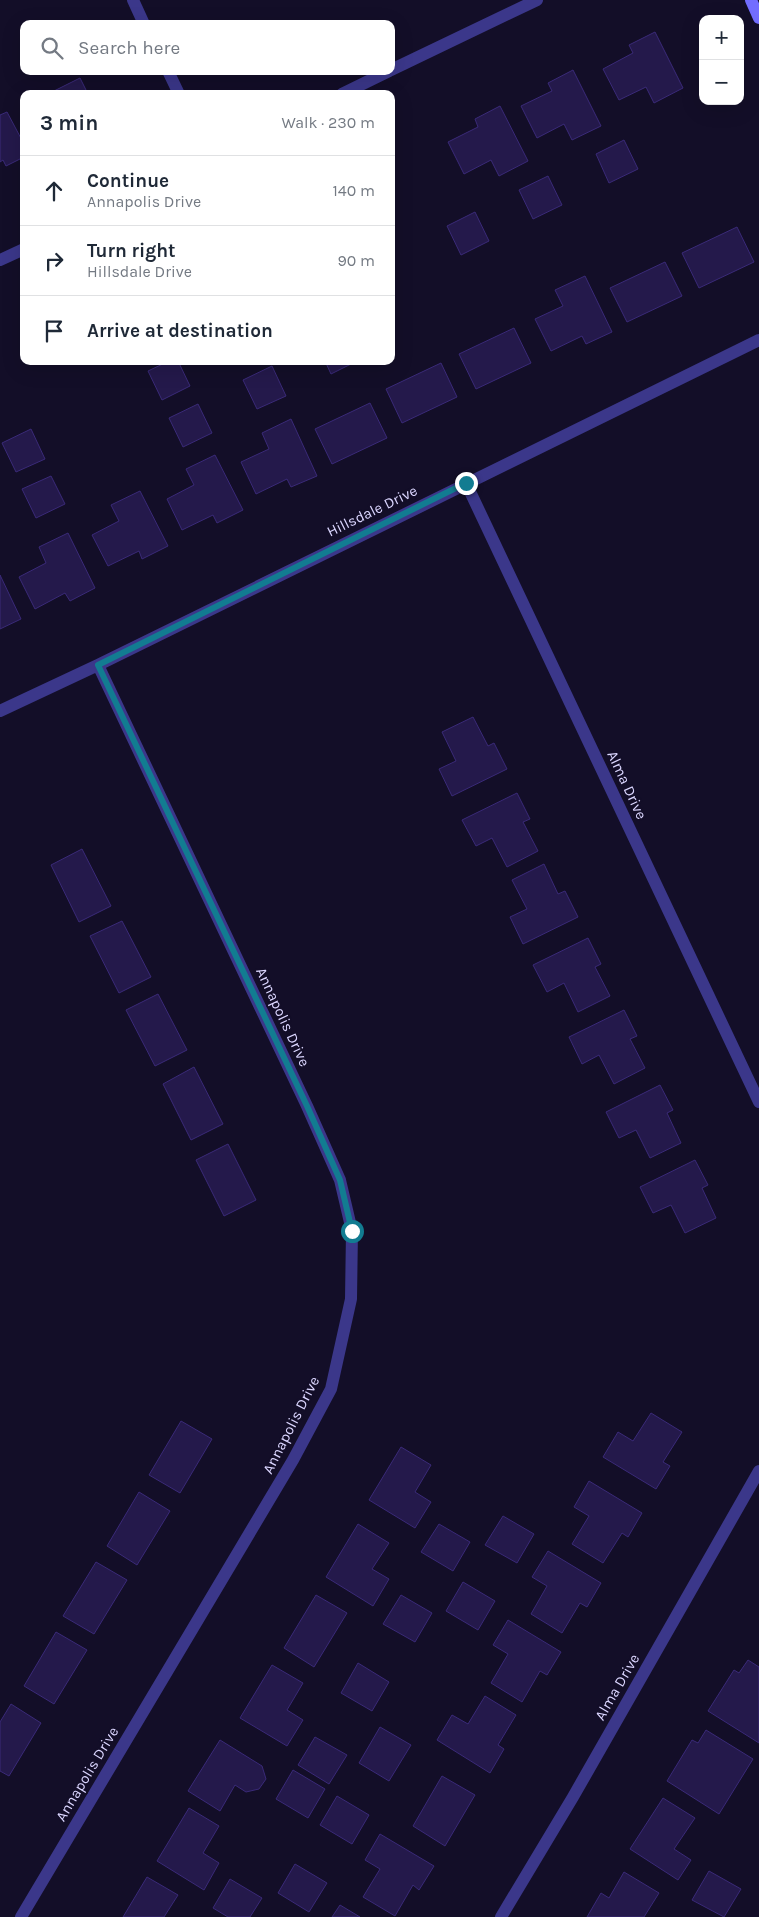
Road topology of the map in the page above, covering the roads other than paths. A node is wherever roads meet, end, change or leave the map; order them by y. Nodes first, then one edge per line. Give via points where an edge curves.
1 (133, 0) edge
2 (537, 0) edge
3 (751, 0) edge
4 (759, 18) edge
5 (142, 20) edge
6 (395, 69) edge
7 (170, 75) edge
8 (382, 75) edge
9 (177, 90) edge
10 (350, 90) edge
11 (20, 250) edge
12 (0, 260) edge
13 (759, 340) edge
14 (466, 483) junction
15 (98, 665) junction
16 (0, 711) edge
17 (759, 1102) edge
18 (757, 1479) edge
19 (21, 1917) edge
20 (501, 1917) edge

1 - 5 street
2 - 6 street
3 - 4 street
7 - 9 street
8 - 10 street
11 - 12 street
13 - 14 street, Hillsdale Drive
14 - 15 street, Hillsdale Drive
14 - 17 street, Alma Drive
15 - 16 street, Hillsdale Drive
15 - 19 street, Annapolis Drive via 340,1180 352,1231 351,1299 331,1389 293,1460
18 - 20 street, Alma Drive

